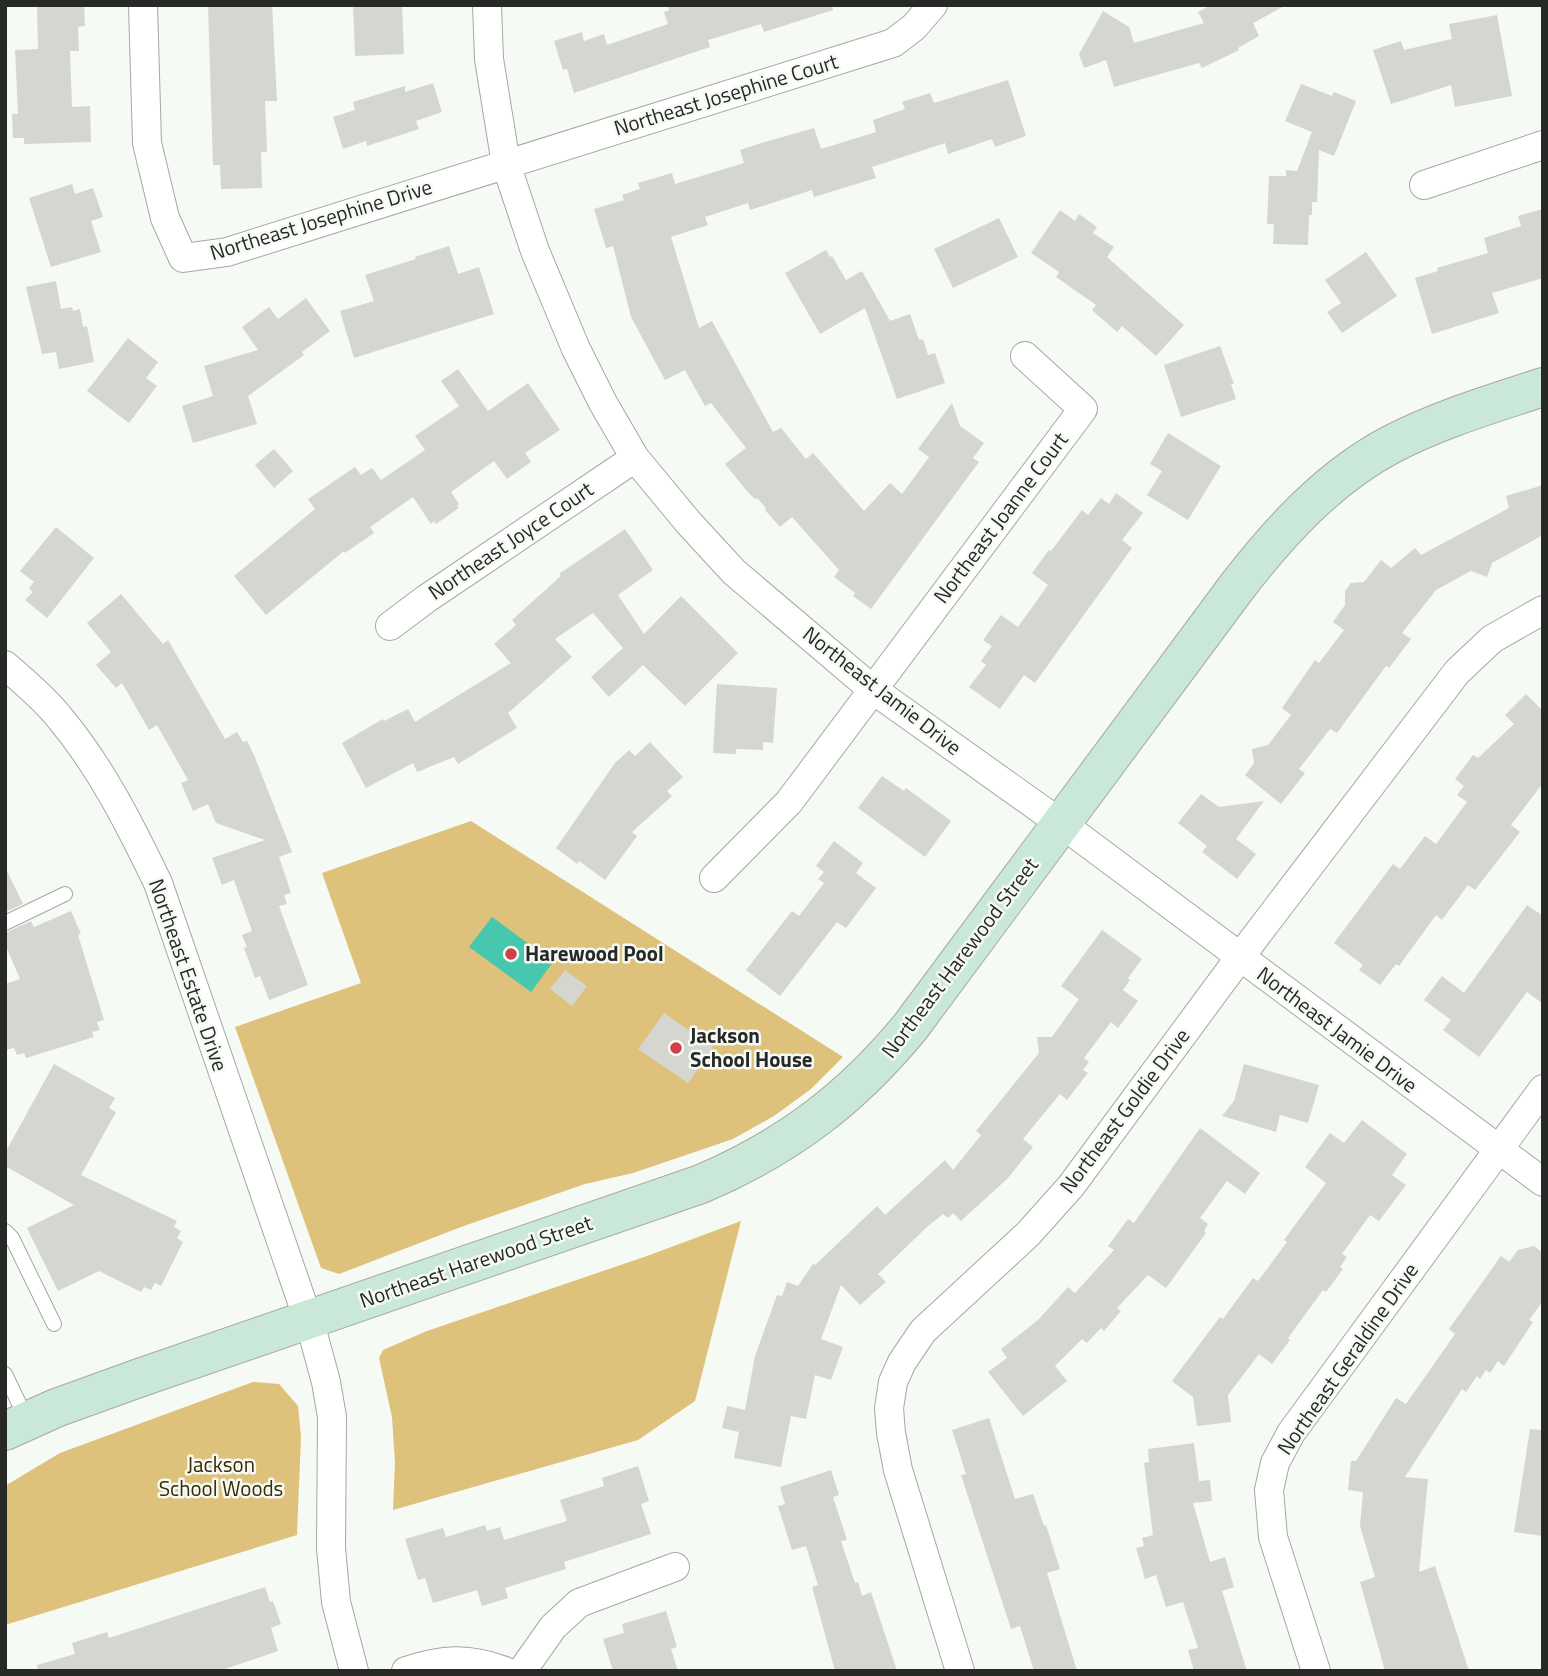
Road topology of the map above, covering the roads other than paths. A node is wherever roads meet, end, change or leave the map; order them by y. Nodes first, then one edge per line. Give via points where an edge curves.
1 (143, 5) edge
2 (487, 5) edge
3 (933, 5) edge
4 (1543, 145) edge
5 (506, 164) junction
6 (1424, 186) dead end
7 (1025, 356) dead end
8 (1543, 387) edge
9 (635, 458) junction
10 (1543, 610) edge
11 (390, 626) dead end
12 (5, 665) edge
13 (872, 689) junction
14 (1061, 824) junction
15 (714, 878) dead end
16 (65, 894) dead end
17 (5, 923) edge
18 (1240, 957) junction
19 (1543, 1089) edge
20 (1497, 1150) junction
21 (1543, 1182) edge
22 (5, 1231) edge
23 (308, 1321) junction
24 (54, 1324) dead end
25 (5, 1374) edge
26 (16, 1425) edge
27 (675, 1567) dead end
28 (354, 1671) edge
29 (406, 1671) edge
30 (505, 1671) edge
31 (522, 1671) edge
32 (960, 1671) edge
33 (1316, 1671) edge

1 - 5 street, Northeast Josephine Drive via 147,143 165,218 183,258 227,252
2 - 5 street, Northeast Jamie Drive via 489,60
3 - 5 street, Northeast Josephine Court via 893,43
4 - 6 street
5 - 9 street, Northeast Jamie Drive via 535,251 576,349
7 - 13 street, Northeast Joanne Court via 1083,409
8 - 14 street, Northeast Harewood Street via 1392,444 1342,477 1304,510 1257,560
9 - 11 street, Northeast Joyce Court
9 - 13 street, Northeast Jamie Drive via 734,572
10 - 18 street, Northeast Goldie Drive via 1492,639 1457,672
12 - 23 street, Northeast Estate Drive via 59,716 94,765 128,819 158,883
13 - 14 street, Northeast Jamie Drive
13 - 15 street via 789,802
14 - 18 street, Northeast Jamie Drive
14 - 23 street, Northeast Harewood Street via 891,1051 851,1092 801,1131 752,1161 701,1184
16 - 17 lane
18 - 20 street, Northeast Jamie Drive
18 - 32 street, Northeast Goldie Drive via 1070,1186 1028,1234 923,1331 893,1382 889,1408 898,1469
19 - 20 street, Northeast Geraldine Drive
20 - 21 street, Northeast Jamie Drive
20 - 33 street, Northeast Geraldine Drive via 1291,1433 1275,1463 1269,1490 1273,1537
22 - 24 lane
23 - 26 street, Northeast Harewood Street
23 - 28 street, Northeast Estate Drive via 332,1418 331,1548 336,1602
25 - 26 lane
27 - 31 street via 579,1603 553,1627
29 - 30 street via 432,1662 454,1661

